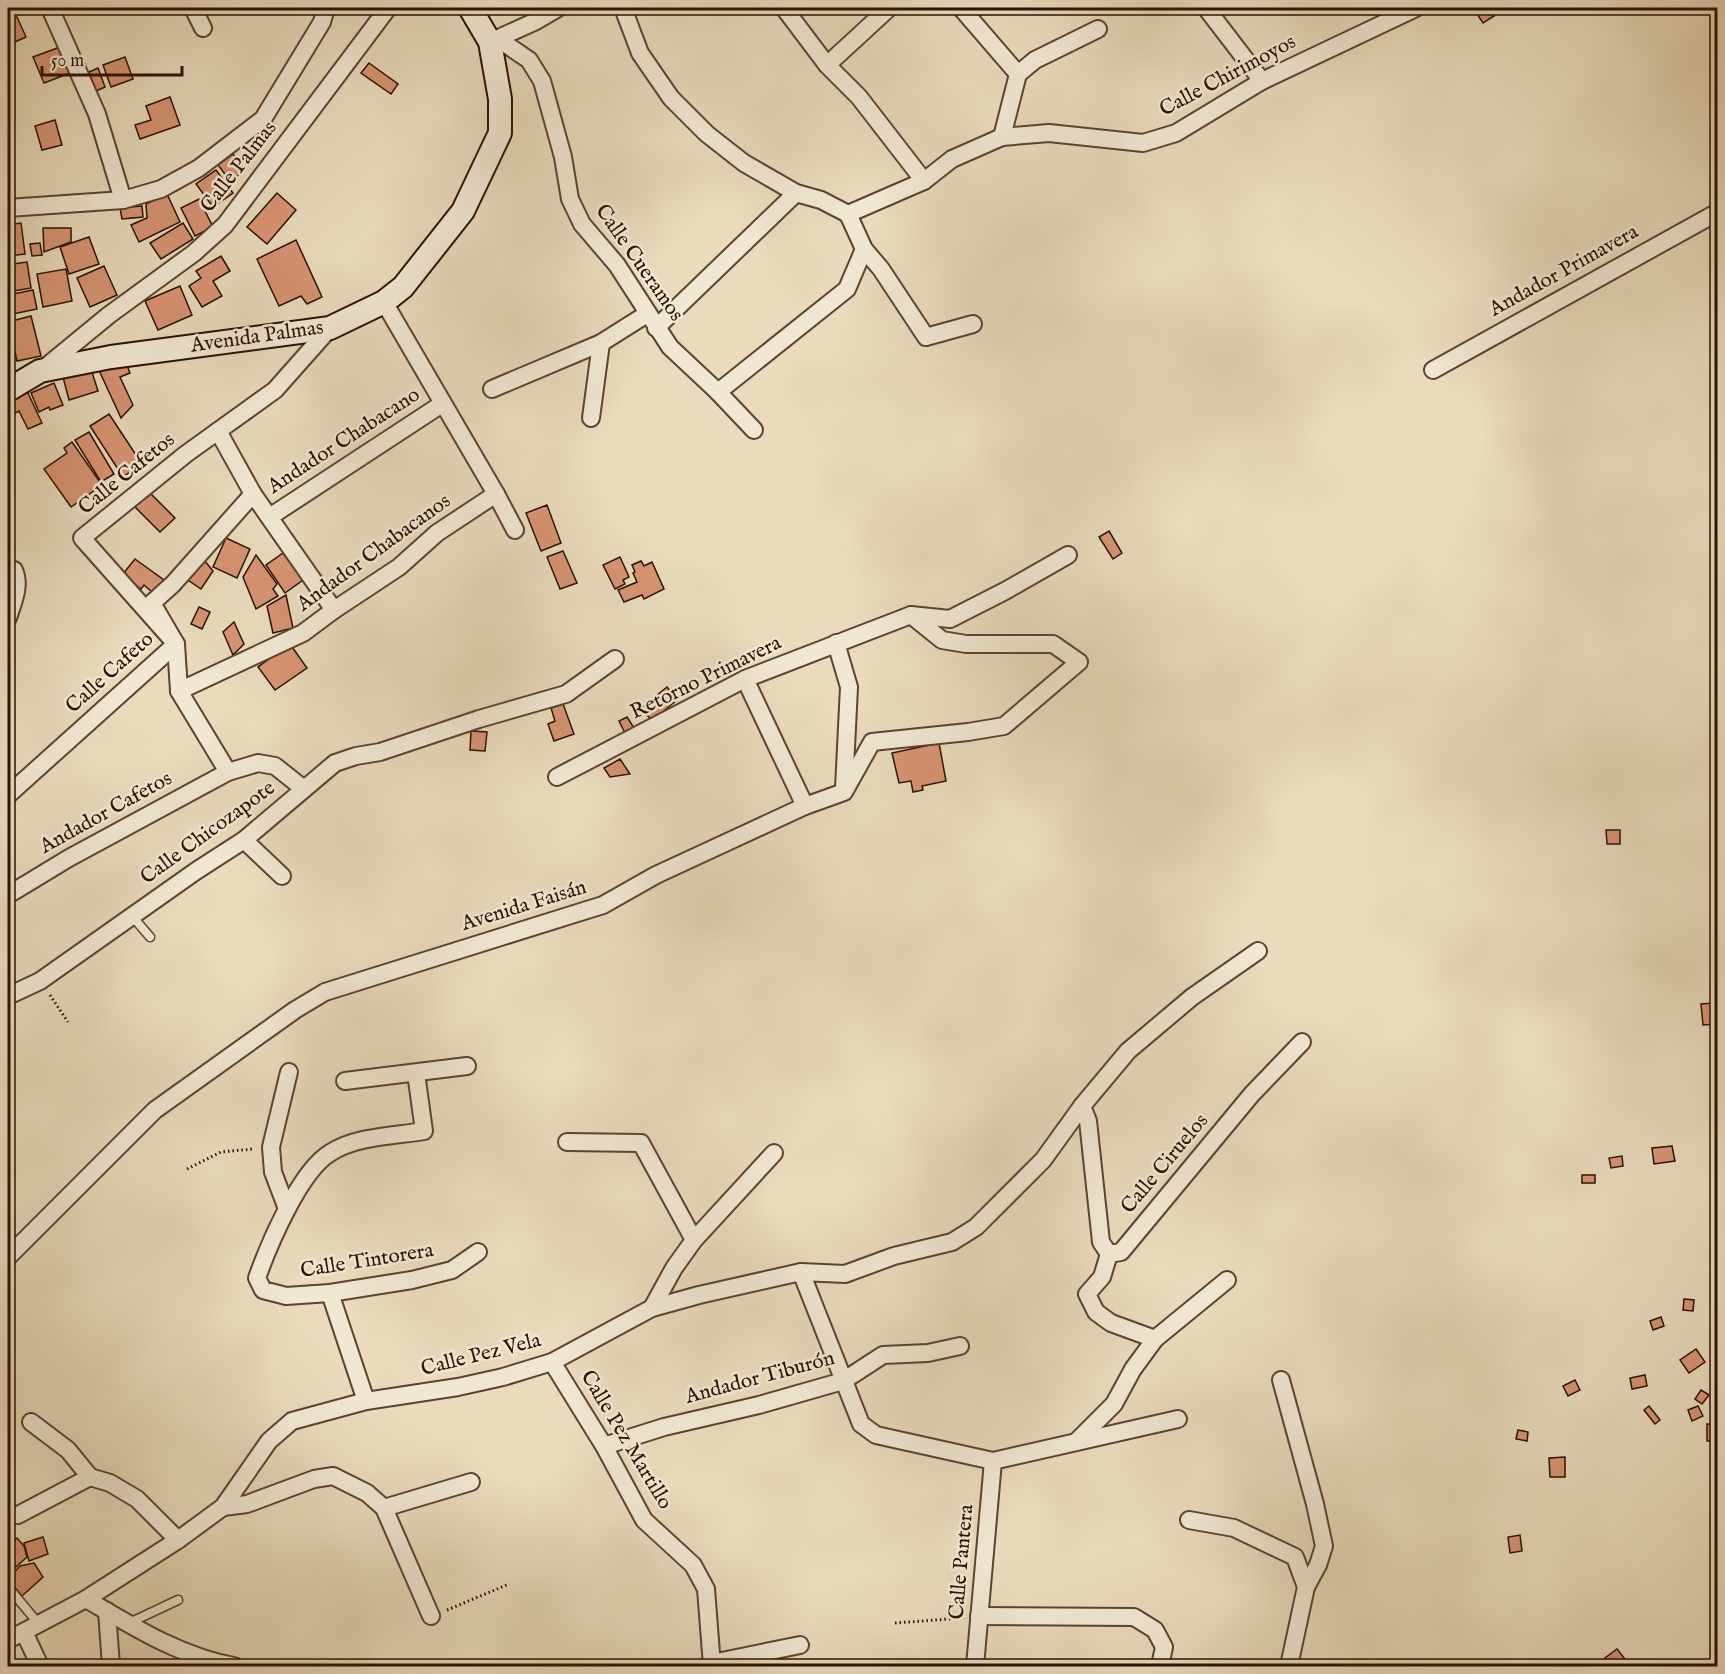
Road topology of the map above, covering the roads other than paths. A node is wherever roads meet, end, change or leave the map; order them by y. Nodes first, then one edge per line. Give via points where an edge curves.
1 (50, 8) edge
2 (193, 8) edge
3 (326, 8) edge
4 (388, 8) edge
5 (470, 8) edge
6 (558, 8) edge
7 (623, 8) edge
8 (784, 8) edge
9 (890, 8) edge
10 (961, 8) edge
11 (1206, 8) edge
12 (1416, 8) edge
13 (203, 28) dead end
14 (1098, 29) dead end
15 (494, 41) junction
16 (827, 65) junction
17 (1018, 74) junction
18 (1262, 81) junction
19 (1002, 137) junction
20 (924, 181) junction
21 (796, 193) junction
22 (123, 200) junction
23 (8, 208) edge
24 (1718, 212) edge
25 (848, 214) junction
26 (864, 249) junction
27 (384, 302) junction
28 (652, 321) junction
29 (974, 324) dead end
30 (330, 328) junction
31 (601, 343) junction
32 (1433, 370) dead end
33 (40, 371) junction
34 (492, 389) dead end
35 (8, 390) edge
36 (718, 392) junction
37 (442, 404) junction
38 (591, 418) dead end
39 (754, 430) dead end
40 (218, 431) junction
41 (253, 494) junction
42 (496, 494) junction
43 (271, 516) junction
44 (514, 530) dead end
45 (1068, 555) dead end
46 (11, 571) edge
47 (334, 610) junction
48 (911, 615) junction
49 (8, 618) edge
50 (836, 643) junction
51 (176, 644) junction
52 (615, 659) dead end
53 (745, 679) junction
54 (178, 691) junction
55 (228, 772) junction
56 (557, 777) dead end
57 (304, 789) junction
58 (844, 792) junction
59 (8, 795) edge
60 (806, 806) junction
61 (244, 840) junction
62 (282, 876) dead end
63 (8, 895) edge
64 (132, 916) junction
65 (150, 937) dead end
66 (1258, 951) dead end
67 (8, 996) edge
68 (1302, 1042) dead end
69 (466, 1066) dead end
70 (289, 1072) dead end
71 (416, 1073) junction
72 (345, 1081) dead end
73 (1082, 1106) junction
74 (567, 1142) dead end
75 (774, 1152) dead end
76 (287, 1209) junction
77 (694, 1240) junction
78 (478, 1252) dead end
79 (1109, 1254) junction
80 (8, 1257) edge
81 (801, 1272) junction
82 (1227, 1280) dead end
83 (330, 1293) junction
84 (652, 1308) junction
85 (1155, 1339) junction
86 (960, 1346) dead end
87 (552, 1362) junction
88 (1281, 1380) dead end
89 (843, 1381) junction
90 (366, 1401) junction
91 (1178, 1419) dead end
92 (31, 1422) dead end
93 (1075, 1442) junction
94 (604, 1446) junction
95 (993, 1461) junction
96 (90, 1478) junction
97 (471, 1482) dead end
98 (223, 1507) junction
99 (384, 1508) junction
100 (18, 1515) dead end
101 (1189, 1520) dead end
102 (178, 1540) junction
103 (8, 1587) edge
104 (1306, 1587) junction
105 (86, 1599) junction
106 (178, 1600) dead end
107 (107, 1611) junction
108 (431, 1616) road end
109 (979, 1616) junction
110 (129, 1623) junction
111 (31, 1628) junction
112 (8, 1640) edge
113 (800, 1645) dead end
114 (180, 1658) edge
115 (712, 1665) edge
116 (40, 1666) edge
117 (111, 1666) edge
118 (234, 1666) edge
119 (975, 1666) edge
120 (1160, 1666) edge
121 (1288, 1666) edge

1 - 22 street via 97,114
2 - 13 street
3 - 22 street via 322,22 263,119 199,168 161,189
4 - 33 street, Calle Palmas via 225,225
5 - 15 main road, Avenida Palmas
6 - 15 street
7 - 21 street via 640,53 671,98 744,163
8 - 16 street
9 - 16 street
10 - 17 street
11 - 18 street
12 - 18 street, Calle Chirimoyos
14 - 17 street via 1035,60
15 - 27 main road, Avenida Palmas via 500,133 463,211 403,287
15 - 28 street, Calle Cueramos via 529,60 542,81 564,157 570,199 582,224 617,264
16 - 20 street via 860,97
17 - 19 street
18 - 19 street, Calle Chirimoyos via 1176,133 1143,143 1049,133
19 - 20 street, Calle Chirimoyos via 952,159
20 - 25 street, Calle Chirimoyos
21 - 25 street
21 - 28 street
22 - 23 street
24 - 32 street, Andador Primavera
25 - 26 street
26 - 29 street via 926,336
26 - 36 street via 847,290
27 - 30 main road, Avenida Palmas
27 - 37 street
28 - 31 street
28 - 36 street, Calle Cueramos via 670,347
30 - 33 main road, Avenida Palmas via 111,357
30 - 40 street, Calle Cafetos via 275,390
31 - 34 street
31 - 38 street
33 - 35 main road, Avenida Palmas
36 - 39 street, Calle Cueramos
37 - 42 street
37 - 43 street, Andador Chabacano
40 - 41 street
40 - 51 street, Calle Cafetos via 82,538
41 - 43 street
41 - 51 street, Calle Cafeto via 152,603
42 - 44 street
42 - 47 street, Andador Chabacanos
43 - 47 street
45 - 48 street via 950,619
46 - 49 street via 18,580
47 - 54 street, Andador Chabacanos via 303,633
48 - 50 street, Retorno Primavera
48 - 58 street via 942,640 966,644 1053,644 1079,662 1004,726 872,742
50 - 53 street, Retorno Primavera
50 - 58 street via 849,687
51 - 54 street
51 - 59 street, Calle Cafeto
52 - 57 street, Calle Chicozapote via 566,694 356,756 335,764
53 - 56 street, Retorno Primavera
53 - 60 street
54 - 55 street
55 - 57 street, Andador Cafetos via 258,763 275,766
55 - 63 street, Andador Cafetos
57 - 61 street, Calle Chicozapote
58 - 60 street, Avenida Faisán
60 - 80 street, Avenida Faisán via 656,874 603,905 325,993 295,1010 155,1110
61 - 62 street
61 - 64 street, Calle Chicozapote
64 - 65 lane
64 - 67 street, Calle Chicozapote via 40,981
66 - 73 street, Calle Pez Vela via 1128,1051
68 - 79 street, Calle Ciruelos via 1252,1094 1121,1252
69 - 71 street
70 - 76 street via 271,1147 273,1172
71 - 72 street
71 - 76 street, Calle Tintorera via 424,1131 353,1143 331,1152 315,1164
73 - 79 street via 1088,1121 1101,1242
73 - 81 street, Calle Pez Vela via 1043,1160 976,1227 952,1242 894,1256 845,1274
74 - 77 street via 641,1143
75 - 77 street
76 - 83 street, Calle Tintorera via 257,1278 263,1290 286,1296
77 - 84 street
78 - 83 street, Calle Tintorera via 452,1270
79 - 85 street via 1102,1277 1087,1294 1095,1312 1111,1323
81 - 84 street, Calle Pez Vela
81 - 89 street
82 - 85 street
83 - 90 street
84 - 87 street, Calle Pez Vela
85 - 93 street via 1114,1404
86 - 89 street, Andador Tiburón via 928,1353 883,1355
87 - 90 street, Calle Pez Vela via 458,1388
87 - 94 street, Calle Pez Martillo
88 - 104 street via 1324,1546
89 - 94 street, Andador Tiburón
89 - 95 street via 861,1424 876,1435
90 - 98 street, Calle Pez Vela via 292,1420 269,1441
91 - 93 street
92 - 96 street via 68,1450
93 - 95 street
94 - 115 street, Calle Pez Martillo via 644,1520 693,1565 706,1589
95 - 109 street, Calle Pantera
96 - 100 street
96 - 102 street via 110,1483 137,1499
97 - 99 street
98 - 99 street via 247,1504 314,1479 333,1476 368,1493
98 - 102 street, Calle Pez Vela
99 - 108 street
101 - 104 street via 1234,1528 1295,1557
102 - 105 street, Calle Pez Vela
103 - 111 lane
104 - 121 street
105 - 107 street
105 - 111 street, Calle Pez Vela
106 - 110 lane
107 - 110 street
107 - 117 street
109 - 119 street, Calle Pantera
109 - 120 street via 1134,1617 1155,1630 1164,1647
110 - 114 street
111 - 112 street, Calle Pez Vela
111 - 116 street
113 - 115 street
114 - 118 street

